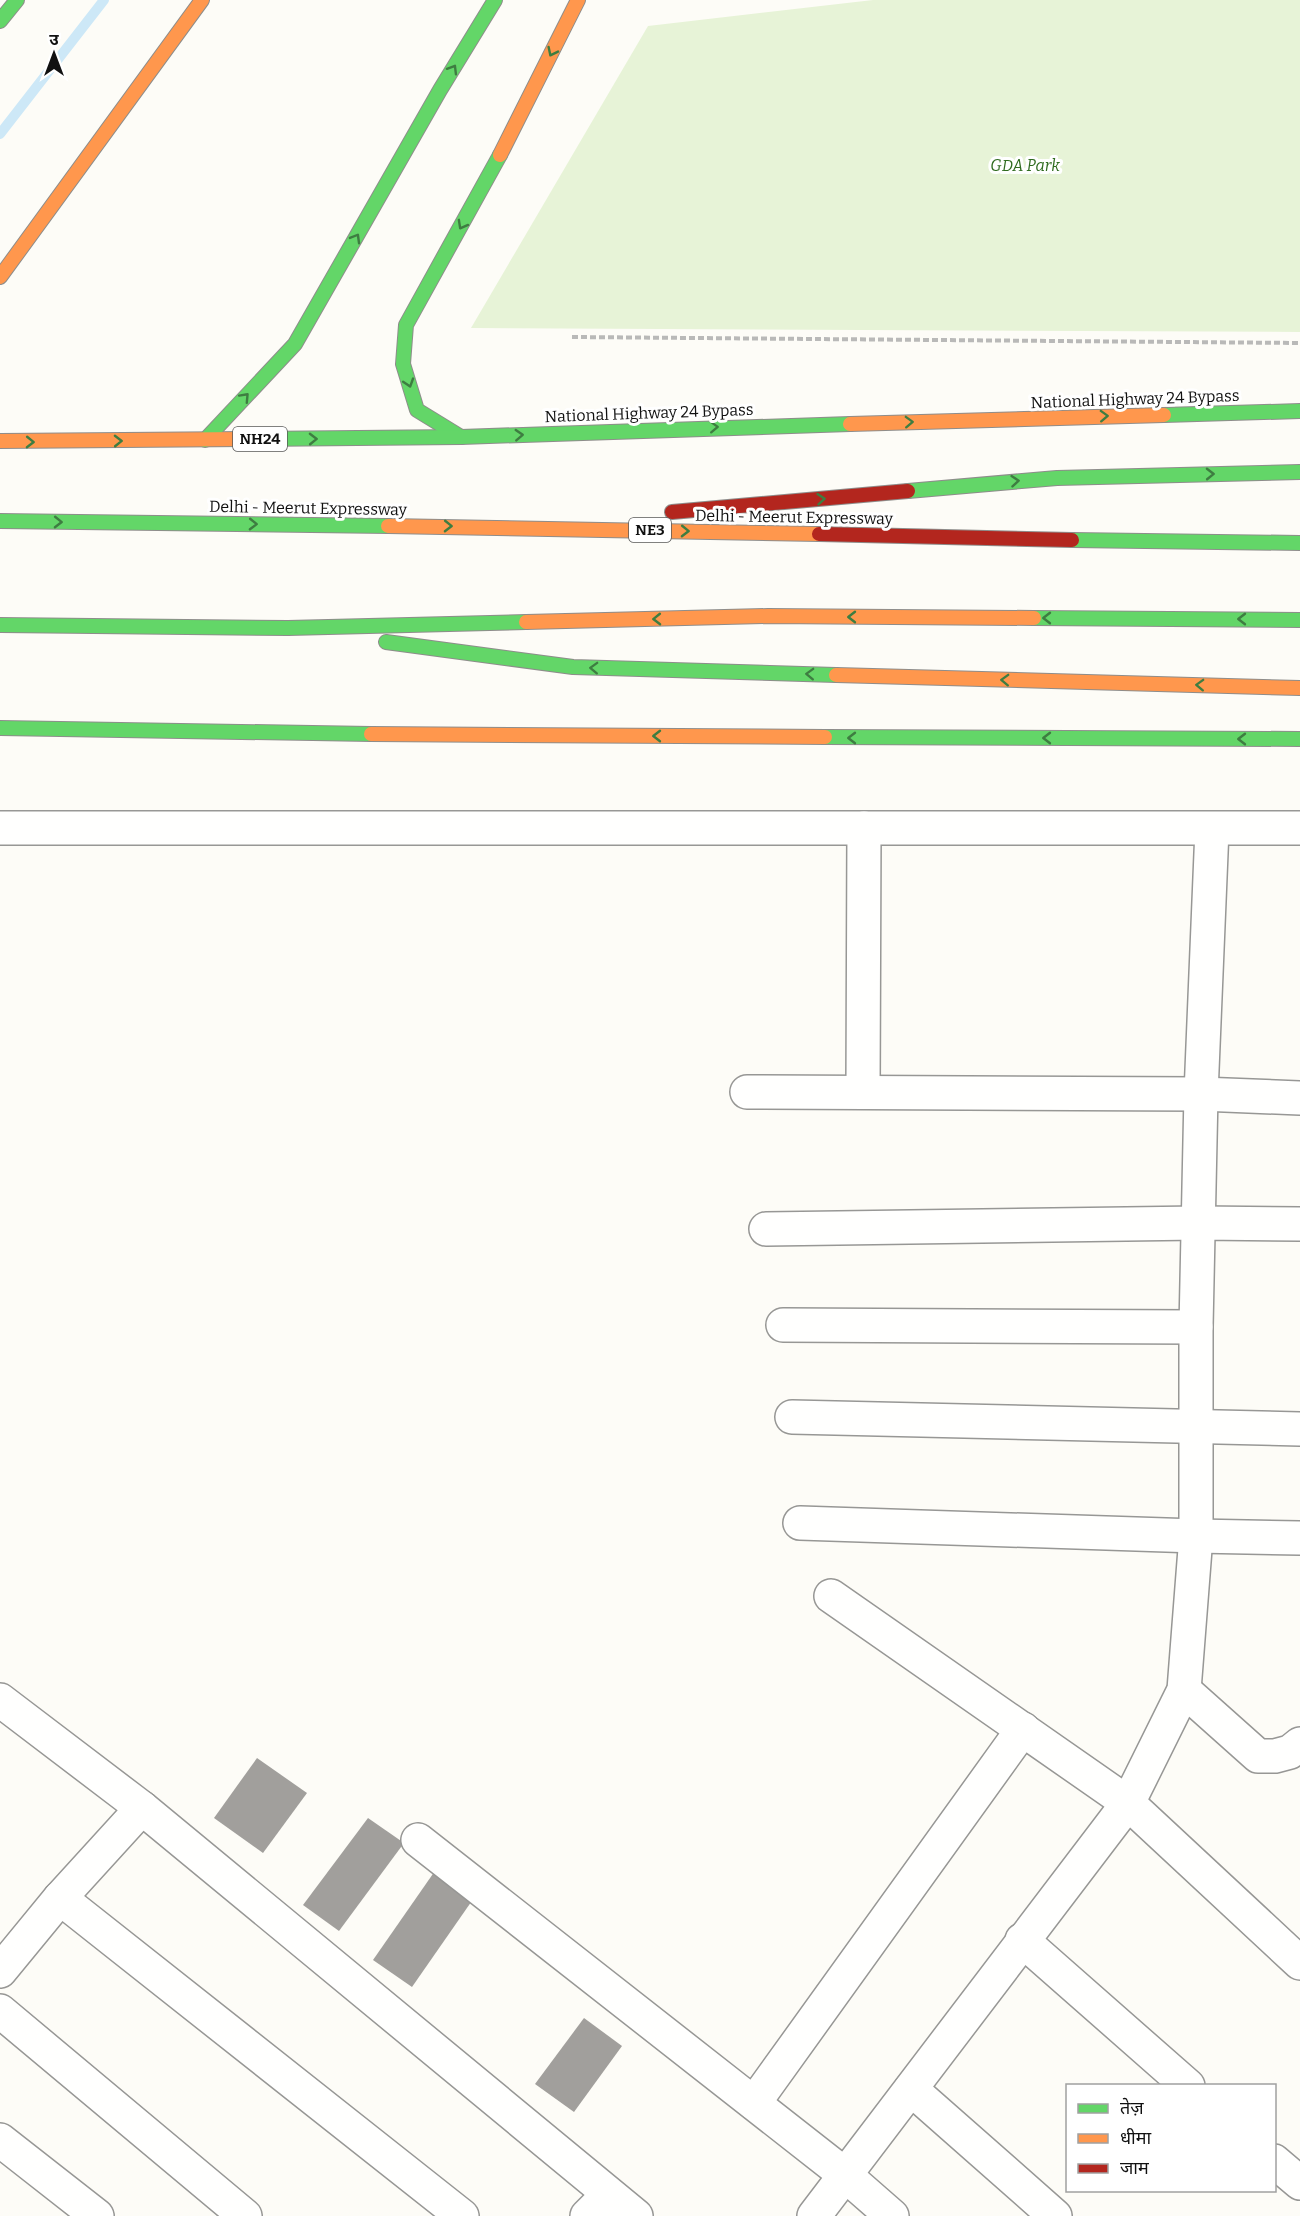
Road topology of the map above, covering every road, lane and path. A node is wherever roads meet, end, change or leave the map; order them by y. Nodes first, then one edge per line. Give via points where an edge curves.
1 (17, 0) edge
2 (202, 0) edge
3 (495, 0) edge
4 (578, 0) edge
5 (0, 21) edge
6 (0, 276) edge
7 (572, 337) dead end
8 (1300, 343) edge
9 (1300, 411) edge
10 (461, 437) junction
11 (205, 440) junction
12 (0, 441) edge
13 (1300, 472) edge
14 (654, 514) dead end
15 (618, 517) dead end
16 (0, 521) edge
17 (512, 526) junction
18 (1300, 543) edge
19 (1300, 620) edge
20 (0, 625) edge
21 (288, 628) junction
22 (1300, 688) edge
23 (0, 728) edge
24 (1300, 740) edge
25 (0, 828) edge
26 (864, 828) junction
27 (1300, 828) edge
28 (1212, 829) junction
29 (747, 1092) dead end
30 (863, 1092) junction
31 (1201, 1094) junction
32 (1300, 1098) edge
33 (1199, 1223) junction
34 (1300, 1224) edge
35 (766, 1229) dead end
36 (783, 1325) dead end
37 (1196, 1327) junction
38 (792, 1417) dead end
39 (1196, 1427) junction
40 (1300, 1429) edge
41 (800, 1523) dead end
42 (1196, 1536) junction
43 (1300, 1538) edge
44 (831, 1596) dead end
45 (1184, 1690) junction
46 (1, 1701) edge
47 (1023, 1729) junction
48 (1300, 1744) edge
49 (1128, 1803) junction
50 (142, 1808) junction
51 (418, 1840) dead end
52 (60, 1898) junction
53 (1022, 1940) junction
54 (1300, 1963) edge
55 (0, 1971) edge
56 (0, 2011) edge
57 (1187, 2084) edge
58 (911, 2089) junction
59 (754, 2103) junction
60 (0, 2140) edge
61 (1276, 2162) edge
62 (844, 2174) junction
63 (1300, 2183) edge
64 (597, 2205) edge
65 (97, 2216) edge
66 (245, 2216) edge
67 (462, 2216) edge
68 (636, 2216) edge
69 (814, 2216) edge
70 (892, 2216) edge
71 (1055, 2216) edge

1 - 5 main road
2 - 6 main road
11 -> 3 main road via 295,344
4 -> 10 main road via 507,143 406,325 403,364 417,410
7 - 8 path
10 -> 9 main road, National Highway 24 Bypass
11 -> 10 main road, National Highway 24 Bypass / NH24
12 -> 11 main road, National Highway 24 Bypass / NH24
14 -> 13 main road via 1057,478
15 - 17 main road
16 -> 17 main road, Delhi - Meerut Expressway / NE3
17 -> 18 main road, Delhi - Meerut Expressway / NE3
19 -> 21 main road via 768,616
20 - 21 main road
22 -> 21 main road via 573,667
24 -> 23 main road
25 - 26 street
26 - 28 street
26 - 30 street
27 - 28 street
28 - 31 street
29 - 30 street
30 - 31 street
31 - 32 street
31 - 33 street
33 - 34 street
33 - 35 street
33 - 37 street
36 - 37 street
37 - 39 street
38 - 39 street
39 - 40 street
39 - 42 street
41 - 42 street
42 - 43 street
42 - 45 street
44 - 47 street
45 - 48 street via 1258,1756 1290,1752
45 - 49 street
46 - 50 street
47 - 49 street
47 - 59 street
49 - 53 street
49 - 54 street
50 - 52 street
50 - 64 street
51 - 59 street
52 - 55 street
52 - 67 street
53 - 57 street
53 - 58 street
56 - 66 street
58 - 62 street
58 - 71 street
59 - 62 street
60 - 65 street
61 - 63 street
62 - 69 street
62 - 70 street
64 - 68 street

